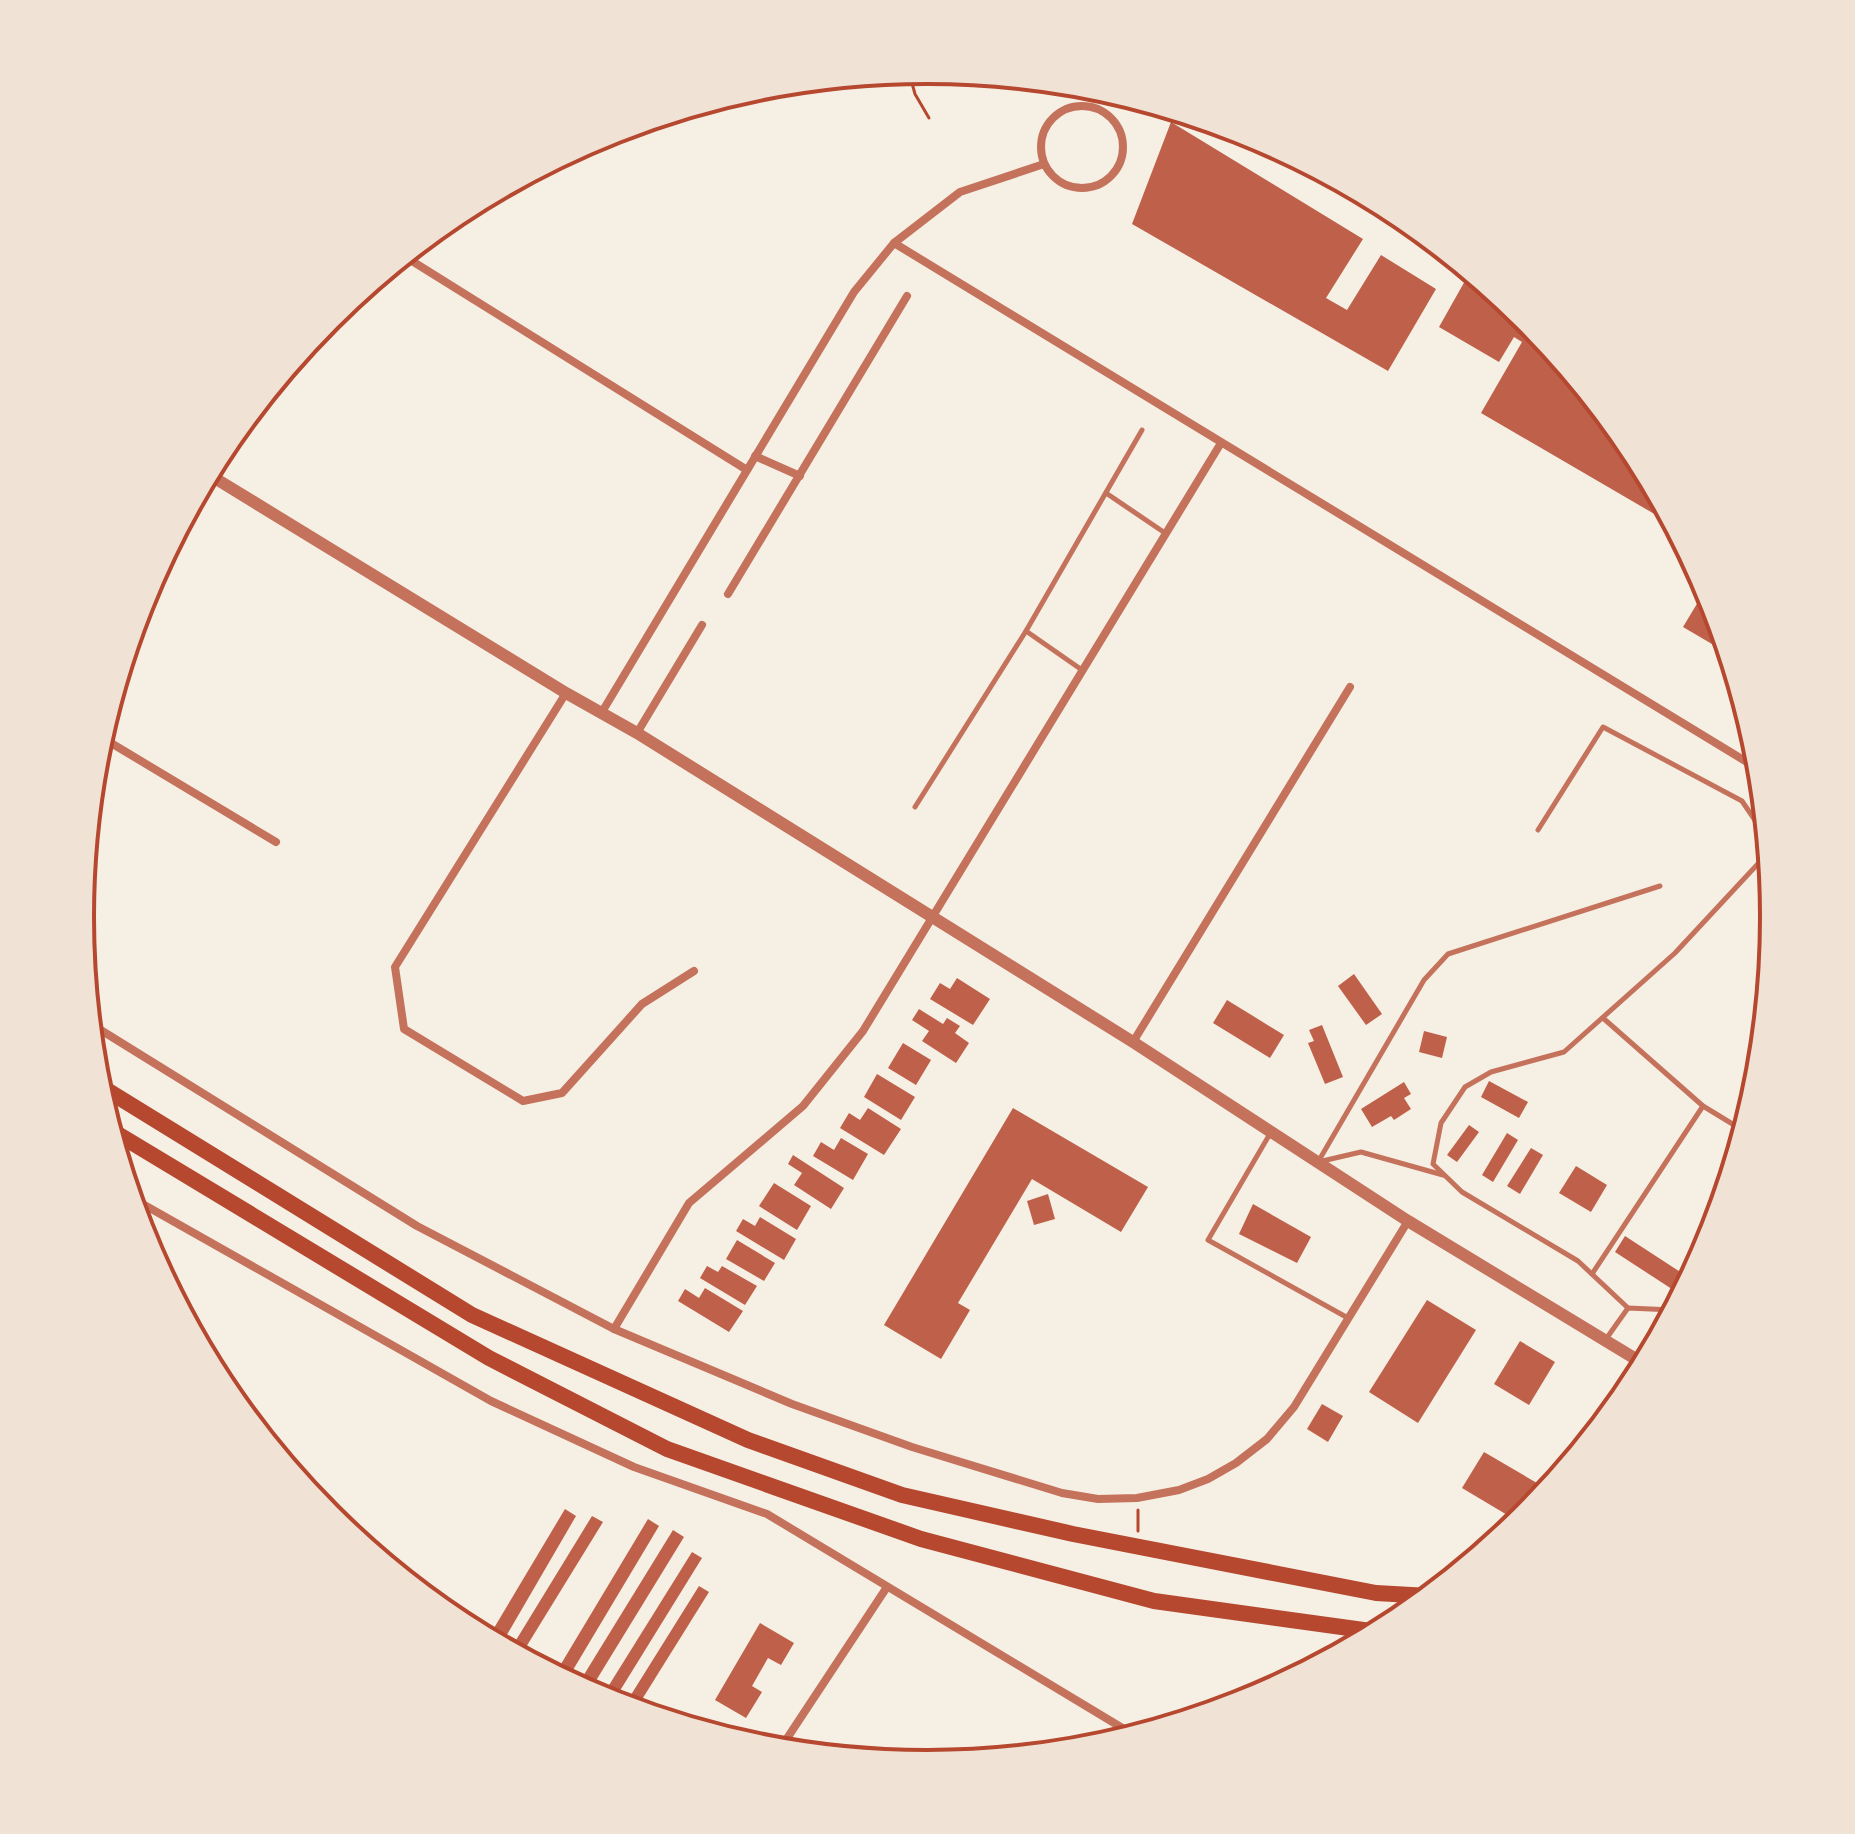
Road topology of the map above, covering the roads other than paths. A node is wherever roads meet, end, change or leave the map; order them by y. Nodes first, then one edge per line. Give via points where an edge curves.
1 (1044, 164) junction
2 (894, 243) junction
3 (413, 262) edge
4 (907, 296) dead end
5 (1142, 430) dead end
6 (1221, 443) junction
7 (755, 456) junction
8 (747, 470) junction
9 (800, 476) junction
10 (218, 480) edge
11 (1106, 493) junction
12 (1166, 534) junction
13 (728, 594) dead end
14 (702, 625) dead end
15 (1026, 631) junction
16 (1083, 670) junction
17 (1350, 687) dead end
18 (566, 693) junction
19 (602, 712) junction
20 (637, 733) junction
21 (113, 744) edge
22 (1745, 761) edge
23 (915, 807) dead end
24 (1754, 819) edge
25 (1538, 830) dead end
26 (276, 842) dead end
27 (1759, 863) edge
28 (1660, 886) dead end
29 (933, 919) junction
30 (694, 971) dead end
31 (1603, 1018) junction
32 (103, 1031) edge
33 (1133, 1042) junction
34 (114, 1095) edge
35 (1703, 1106) junction
36 (1734, 1125) edge
37 (1271, 1132) junction
38 (125, 1138) edge
39 (1318, 1162) junction
40 (1444, 1175) junction
41 (147, 1206) edge
42 (1408, 1221) junction
43 (1592, 1274) junction
44 (1628, 1308) junction
45 (1662, 1310) edge
46 (1348, 1318) junction
47 (614, 1329) junction
48 (1605, 1340) junction
49 (1634, 1358) edge
50 (887, 1587) junction
51 (1411, 1595) edge
52 (1358, 1629) edge
53 (1121, 1727) edge
54 (787, 1738) edge

1 - 1 street via 1064,184 1091,188 1104,183 1121,162 1121,134 1115,122 1092,107 1067,109 1047,126
1 - 2 street via 960,192
2 - 6 street
2 - 7 street via 854,292
3 - 8 street
4 - 9 street
5 - 11 lane
6 - 12 street
6 - 22 street
7 - 8 street
7 - 9 street
8 - 19 street
9 - 13 street
10 - 18 street
11 - 12 lane
11 - 15 lane
12 - 16 street
14 - 20 street
15 - 16 lane
15 - 23 lane
16 - 29 street
17 - 33 street
18 - 19 street
18 - 30 street via 395,967 404,1029 523,1101 562,1093 642,1004
19 - 20 street
20 - 29 street
21 - 26 street
24 - 25 lane via 1742,801 1603,727
27 - 31 lane via 1675,953
28 - 39 lane via 1448,954 1424,980
29 - 33 street
29 - 47 street via 863,1031 803,1106 689,1203
31 - 35 lane
31 - 40 lane via 1564,1052 1491,1072 1465,1087 1441,1123 1433,1164
32 - 47 street via 417,1226
33 - 37 street
34 - 51 highway via 472,1315 748,1440 902,1495 1073,1534 1376,1593
35 - 36 lane
35 - 43 lane
37 - 39 street
37 - 46 lane via 1208,1240
38 - 52 highway via 489,1358 667,1449 921,1539 1154,1601
39 - 40 lane via 1361,1152
39 - 42 street
40 - 43 lane via 1462,1192
41 - 50 street via 491,1401 634,1467 767,1514
42 - 46 street
42 - 48 street
43 - 44 lane
44 - 45 lane
44 - 48 lane
46 - 47 street via 1294,1407 1267,1439 1236,1463 1179,1490 1098,1499 917,1449 792,1404
48 - 49 street
50 - 53 street
50 - 54 street

